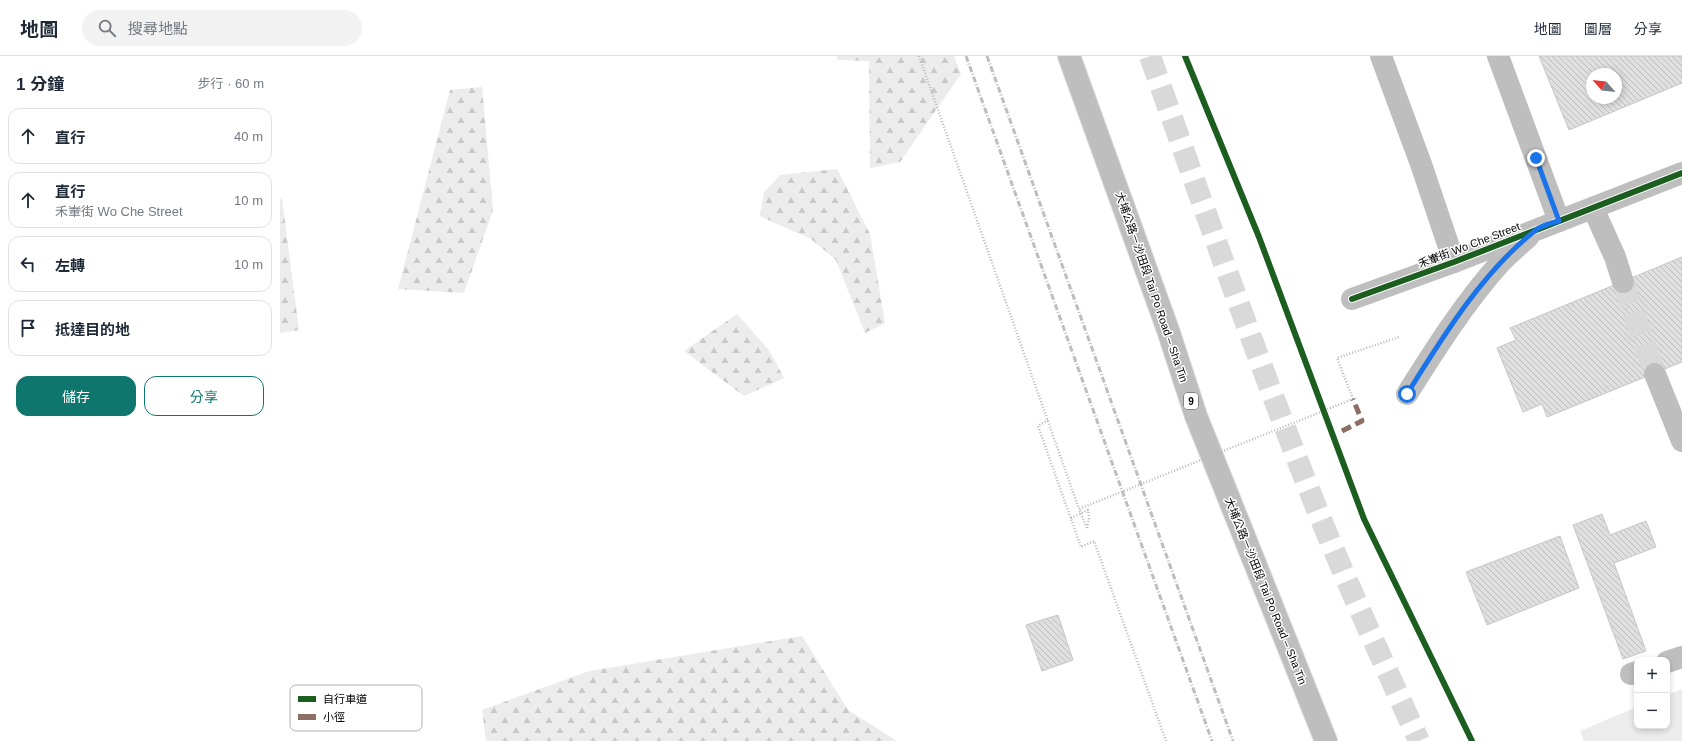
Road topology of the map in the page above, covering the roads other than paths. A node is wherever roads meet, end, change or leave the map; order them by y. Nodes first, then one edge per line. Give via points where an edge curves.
1 (1069, 56) edge
2 (1381, 56) edge
3 (1498, 56) edge
4 (1682, 173) edge
5 (1592, 208) junction
6 (1559, 221) junction
7 (1537, 229) junction
8 (1454, 262) junction
9 (1623, 282) tunnel mouth
10 (1352, 299) dead end
11 (1655, 374) tunnel mouth
12 (1407, 394) dead end
13 (1682, 441) edge
14 (1682, 657) edge
15 (1670, 661) edge
16 (1326, 741) edge

1 - 16 main road, 大埔公路－沙田段 Tai Po Road – Sha Tin / 9 via 1166,322 1196,416
2 - 8 main road
3 - 6 main road
4 - 5 main road, 禾輋街 Wo Che Street
5 - 6 main road, 禾輋街 Wo Che Street
5 - 9 main road via 1615,257
6 - 7 main road, 禾輋街 Wo Che Street
7 - 8 main road, 禾輋街 Wo Che Street
7 - 12 main road via 1502,262 1470,301
8 - 10 main road, 禾輋街 Wo Che Street
11 - 13 main road
14 - 15 main road

